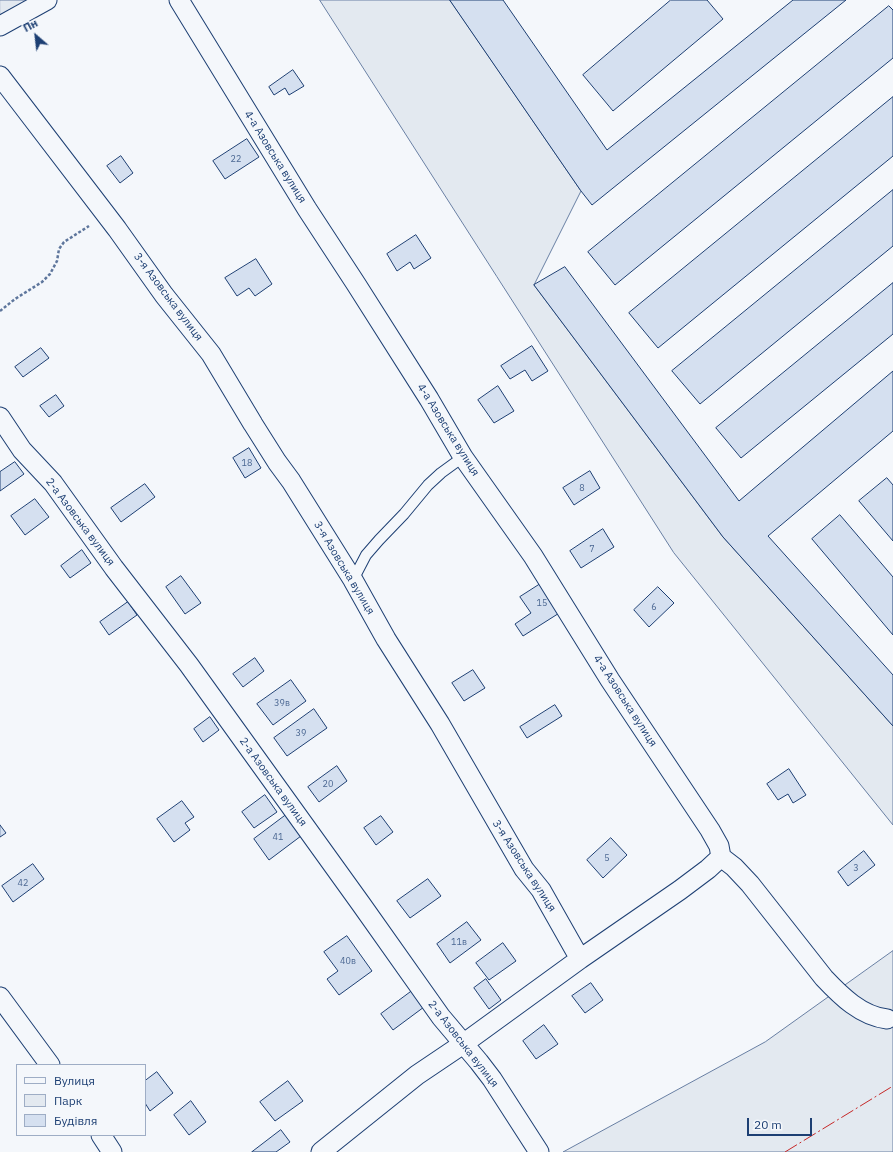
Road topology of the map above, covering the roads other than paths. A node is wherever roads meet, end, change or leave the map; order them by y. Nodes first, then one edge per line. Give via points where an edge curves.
1 (48, 0) edge
2 (179, 0) edge
3 (0, 26) edge
4 (0, 76) edge
5 (0, 417) edge
6 (463, 457) junction
7 (353, 580) junction
8 (721, 857) junction
9 (580, 959) junction
10 (0, 997) edge
11 (887, 1019) dead end
12 (463, 1044) junction
13 (49, 1064) edge
14 (102, 1136) edge
15 (112, 1152) edge
16 (321, 1152) edge
17 (539, 1152) edge

1 - 3 street
2 - 6 street, 4-а Азовська вулиця via 307,210 429,399
4 - 7 street, 3-я Азовська вулиця via 211,354
5 - 12 street, 2-а Азовська вулиця via 22,450 53,483 189,666
6 - 7 lane via 428,485 366,555
6 - 8 street, 4-а Азовська вулиця via 534,556 610,680 710,830 719,846
7 - 9 street, 3-я Азовська вулиця via 524,869 542,890
8 - 9 street via 680,890
8 - 11 street via 750,884 835,991 864,1012
9 - 12 street
10 - 13 street
12 - 16 street via 417,1075
12 - 17 street, 2-а Азовська вулиця via 492,1079
14 - 15 street

